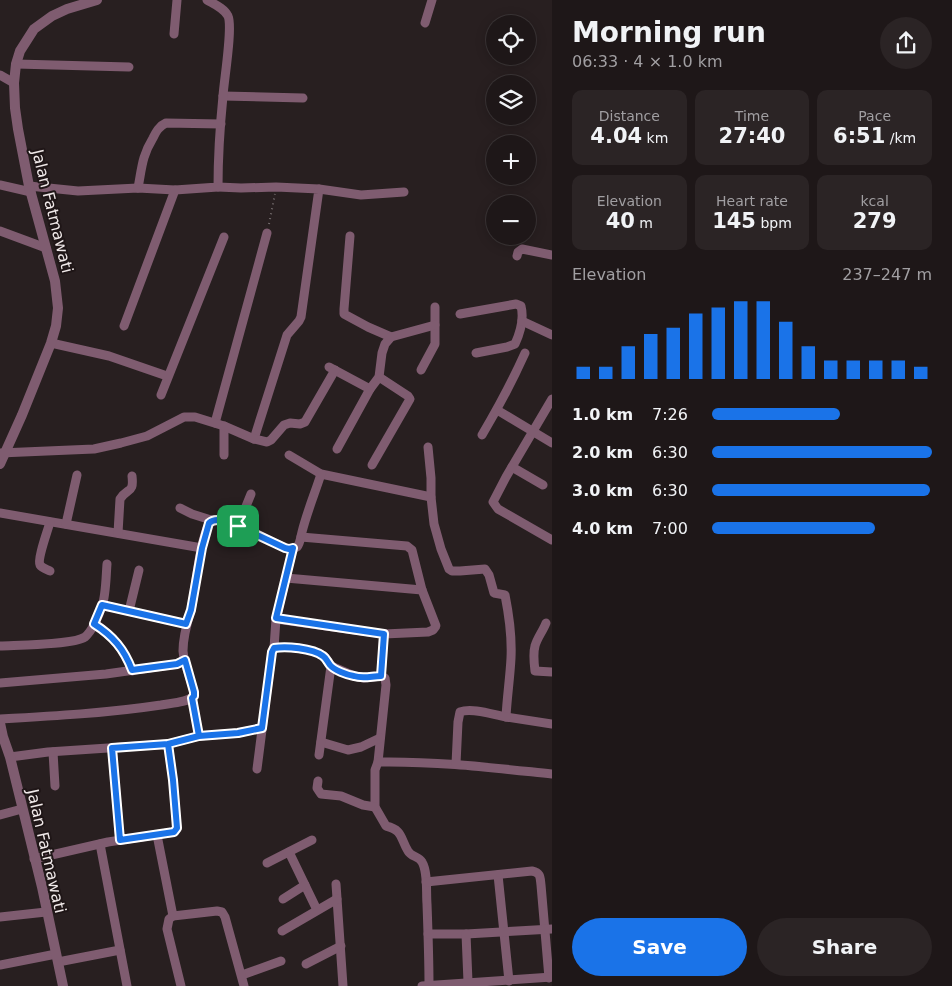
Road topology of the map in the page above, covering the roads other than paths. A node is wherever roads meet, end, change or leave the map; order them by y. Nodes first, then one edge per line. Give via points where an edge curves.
1 (97, 0) edge
2 (177, 0) edge
3 (207, 0) edge
4 (432, 0) edge
5 (425, 23) dead end
6 (174, 34) dead end
7 (16, 64) junction
8 (129, 67) dead end
9 (0, 75) edge
10 (14, 83) junction
11 (223, 96) junction
12 (303, 98) dead end
13 (221, 124) junction
14 (0, 184) edge
15 (218, 187) junction
16 (138, 188) junction
17 (30, 189) junction
18 (318, 189) junction
19 (175, 190) junction
20 (404, 192) dead end
21 (0, 231) edge
22 (267, 233) road end
23 (350, 236) dead end
24 (224, 237) dead end
25 (46, 248) junction
26 (552, 255) edge
27 (516, 256) dead end
28 (435, 308) dead end
29 (460, 314) dead end
30 (522, 321) junction
31 (435, 325) junction
32 (124, 326) dead end
33 (552, 335) edge
34 (391, 337) junction
35 (51, 343) junction
36 (476, 353) dead end
37 (525, 353) dead end
38 (420, 370) dead end
39 (167, 376) junction
40 (378, 378) junction
41 (370, 389) junction
42 (160, 395) dead end
43 (552, 399) edge
44 (497, 410) junction
45 (220, 424) junction
46 (533, 431) junction
47 (482, 435) dead end
48 (254, 439) junction
49 (552, 443) edge
50 (428, 447) dead end
51 (337, 449) dead end
52 (2, 453) edge
53 (288, 455) dead end
54 (224, 456) dead end
55 (0, 464) edge
56 (372, 465) dead end
57 (512, 467) junction
58 (322, 474) junction
59 (77, 475) dead end
60 (132, 476) dead end
61 (543, 485) dead end
62 (251, 494) dead end
63 (430, 497) junction
64 (180, 508) dead end
65 (0, 513) edge
66 (211, 520) junction
67 (50, 522) junction
68 (66, 524) junction
69 (238, 526) junction
70 (118, 533) junction
71 (301, 537) junction
72 (552, 540) edge
73 (202, 548) junction
74 (293, 548) junction
75 (107, 564) dead end
76 (139, 570) dead end
77 (50, 571) dead end
78 (286, 578) junction
79 (422, 590) junction
80 (102, 605) junction
81 (129, 611) junction
82 (276, 618) junction
83 (546, 623) dead end
84 (94, 624) junction
85 (186, 624) junction
86 (384, 634) junction
87 (0, 646) edge
88 (274, 648) junction
89 (185, 660) junction
90 (331, 666) junction
91 (132, 670) junction
92 (552, 672) edge
93 (381, 676) junction
94 (0, 683) edge
95 (192, 698) junction
96 (506, 717) junction
97 (0, 721) edge
98 (552, 724) edge
99 (262, 728) junction
100 (199, 736) junction
101 (380, 738) junction
102 (321, 742) junction
103 (168, 744) junction
104 (112, 748) junction
105 (53, 752) junction
106 (319, 755) dead end
107 (10, 757) junction
108 (378, 762) junction
109 (456, 764) junction
110 (257, 769) dead end
111 (552, 774) edge
112 (318, 781) dead end
113 (55, 786) dead end
114 (375, 807) junction
115 (22, 809) junction
116 (0, 815) edge
117 (157, 835) junction
118 (120, 840) junction
119 (312, 840) dead end
120 (100, 844) junction
121 (289, 852) junction
122 (34, 859) junction
123 (267, 863) dead end
124 (498, 875) junction
125 (426, 882) junction
126 (336, 884) dead end
127 (305, 886) junction
128 (283, 899) dead end
129 (338, 899) junction
130 (317, 910) junction
131 (46, 912) junction
132 (173, 916) junction
133 (0, 917) edge
134 (549, 929) edge
135 (282, 931) dead end
136 (505, 932) junction
137 (428, 934) junction
138 (466, 934) junction
139 (341, 946) junction
140 (120, 950) junction
141 (57, 958) junction
142 (281, 961) dead end
143 (306, 964) dead end
144 (0, 965) edge
145 (242, 975) junction
146 (550, 978) edge
147 (509, 981) junction
148 (468, 982) junction
149 (63, 986) edge
150 (127, 986) edge
151 (181, 986) edge
152 (244, 986) edge
153 (343, 986) edge
154 (422, 986) edge
155 (429, 986) edge

1 - 7 street, Jalan Fatmawati via 67,8 34,29
2 - 6 street
3 - 11 street via 224,11 229,19
4 - 5 street
7 - 8 street
7 - 10 street, Jalan Fatmawati
9 - 10 street
10 - 17 street, Jalan Fatmawati via 14,108
11 - 12 street
11 - 13 street
13 - 15 street
13 - 16 street via 163,124 145,154
14 - 17 street
15 - 18 street
15 - 19 street
16 - 17 street
16 - 19 street
17 - 25 street, Jalan Fatmawati
18 - 20 street via 361,195
18 - 48 street via 301,317 287,335
19 - 32 street
21 - 25 street
22 - 45 street
23 - 34 street via 344,314
24 - 39 street
25 - 35 street, Jalan Fatmawati via 58,308
26 - 27 street via 522,249
28 - 31 street
29 - 30 street via 518,304 522,310
30 - 33 street
30 - 36 street via 515,344
31 - 34 street
31 - 38 street via 435,344
34 - 40 street via 382,353
35 - 39 street via 109,356
35 - 52 street, Jalan Fatmawati via 22,415
37 - 44 street
39 - 42 street
40 - 41 street
40 - 56 street via 410,399
41 - 48 street via 332,368 305,422 284,425 267,442
41 - 51 street
43 - 46 street
44 - 46 street
44 - 47 street
45 - 48 street
45 - 52 street via 184,417 147,436 94,449
45 - 54 street
46 - 49 street
46 - 57 street
50 - 63 street
52 - 55 street, Jalan Fatmawati
53 - 58 street
57 - 61 street
57 - 72 street via 495,497 495,506
58 - 63 street
58 - 71 street
59 - 68 street
60 - 70 street via 131,490 120,499
62 - 69 street
63 - 96 street via 434,524 449,569 485,568 494,593 506,595 511,657
64 - 66 street
65 - 67 street
66 - 69 street
66 - 73 street
67 - 68 street
67 - 77 street via 38,562
68 - 70 street
69 - 74 street via 285,548
70 - 73 street
71 - 74 street via 297,547
71 - 79 street via 407,546 412,550
73 - 85 street
74 - 78 street
75 - 80 street
76 - 81 street
78 - 79 street
78 - 82 street
79 - 86 street via 436,626 433,630
80 - 81 street
80 - 84 street
81 - 85 street
82 - 86 street
82 - 88 street
83 - 92 street via 535,646 535,670
84 - 87 street via 86,636 68,642
84 - 91 street via 117,642
85 - 89 street
86 - 93 street
88 - 90 street via 302,649 320,654
88 - 99 street
89 - 91 street
89 - 95 street via 194,692
90 - 93 street via 354,676
90 - 102 street
91 - 94 street
93 - 101 street via 385,678 386,685
95 - 97 street via 152,706
95 - 100 street
96 - 98 street
96 - 109 street via 472,710 460,712
97 - 107 street, Jalan Fatmawati
99 - 100 street
99 - 110 street
100 - 103 street
101 - 102 street via 348,750
101 - 108 street
102 - 106 street
103 - 104 street
103 - 117 street via 177,828 174,832
104 - 105 street
104 - 118 street
105 - 107 street
105 - 113 street
107 - 115 street, Jalan Fatmawati
108 - 109 street
108 - 114 street
109 - 111 street
112 - 114 street via 317,788 321,794 341,796
114 - 125 street via 386,826 402,836 409,853 424,864
115 - 116 street
115 - 122 street, Jalan Fatmawati
117 - 118 street
117 - 132 street
118 - 120 street
119 - 121 street
120 - 122 street
120 - 140 street
121 - 123 street
121 - 127 street
122 - 131 street, Jalan Fatmawati
124 - 125 street
124 - 134 street via 537,872
124 - 136 street
125 - 137 street
126 - 129 street
127 - 128 street
127 - 130 street
129 - 130 street
129 - 139 street
130 - 135 street
131 - 133 street
131 - 141 street, Jalan Fatmawati
132 - 145 street via 222,912
132 - 151 street via 166,928
134 - 136 street
134 - 146 street
136 - 138 street
136 - 147 street
137 - 138 street
137 - 155 street
138 - 148 street
139 - 143 street
139 - 153 street
140 - 141 street
140 - 150 street
141 - 144 street
141 - 149 street, Jalan Fatmawati
142 - 145 street
145 - 152 street
146 - 147 street
147 - 148 street
148 - 155 street
154 - 155 street

